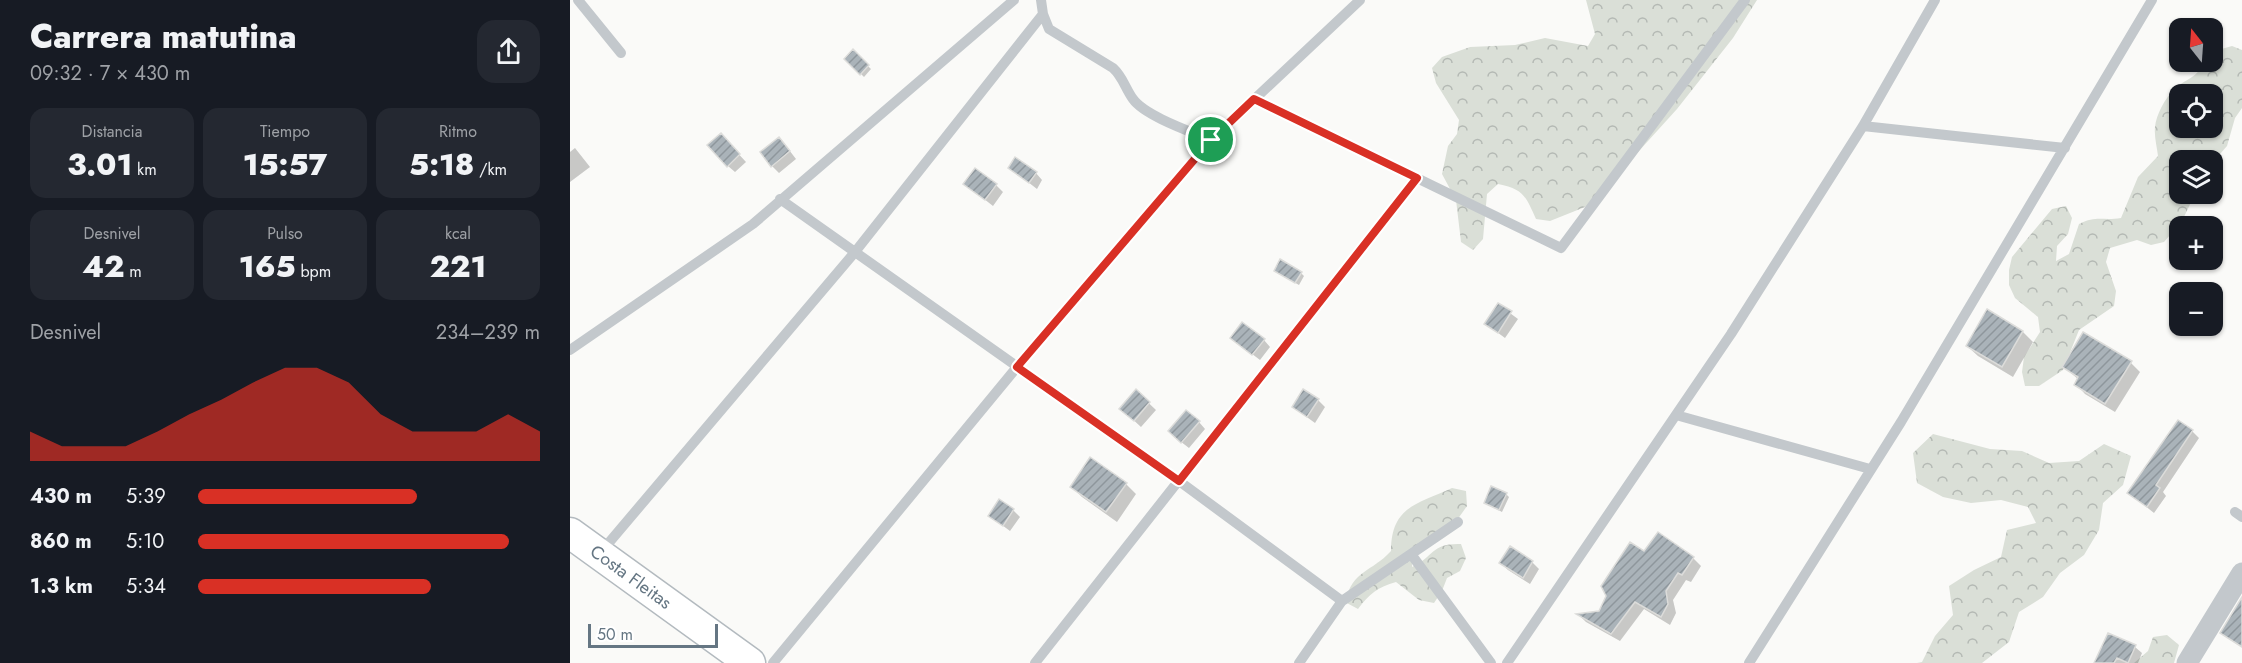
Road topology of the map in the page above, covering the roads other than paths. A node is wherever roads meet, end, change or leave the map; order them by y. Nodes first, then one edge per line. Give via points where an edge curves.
1 (578, 0) edge
2 (1014, 0) edge
3 (1041, 0) edge
4 (1360, 0) edge
5 (1745, 0) edge
6 (1935, 0) edge
7 (2152, 0) edge
8 (1043, 14) junction
9 (621, 53) dead end
10 (1254, 99) junction
11 (1863, 126) junction
12 (1211, 140) junction
13 (2065, 148) junction
14 (1417, 178) junction
15 (780, 199) junction
16 (855, 252) junction
17 (570, 350) edge
18 (1017, 367) junction
19 (1676, 415) junction
20 (1870, 469) junction
21 (1179, 481) junction
22 (1458, 522) dead end
23 (570, 533) edge
24 (1411, 554) junction
25 (599, 555) junction
26 (2242, 573) edge
27 (1342, 601) junction
28 (750, 663) edge
29 (773, 663) edge
30 (1035, 663) edge
31 (1299, 663) edge
32 (1491, 663) edge
33 (1506, 663) edge
34 (1749, 663) edge
35 (2187, 663) edge

1 - 9 lane
2 - 15 lane
3 - 8 lane
4 - 10 lane
5 - 14 lane via 1562,248
6 - 11 lane
7 - 13 lane
8 - 12 lane via 1049,29 1121,75 1133,99 1148,112
8 - 16 lane
10 - 12 lane
10 - 14 lane
11 - 13 lane
11 - 19 lane
12 - 18 lane
13 - 20 lane
14 - 21 lane
15 - 16 lane
15 - 17 lane via 753,224
16 - 18 lane
16 - 25 lane
18 - 21 lane
18 - 29 lane
19 - 20 lane
19 - 33 lane
20 - 34 lane
21 - 27 lane
21 - 30 lane
22 - 24 lane
23 - 25 main road, Costa Fleitas
24 - 27 lane
24 - 32 lane
25 - 28 main road, Costa Fleitas
26 - 35 street
27 - 31 lane

